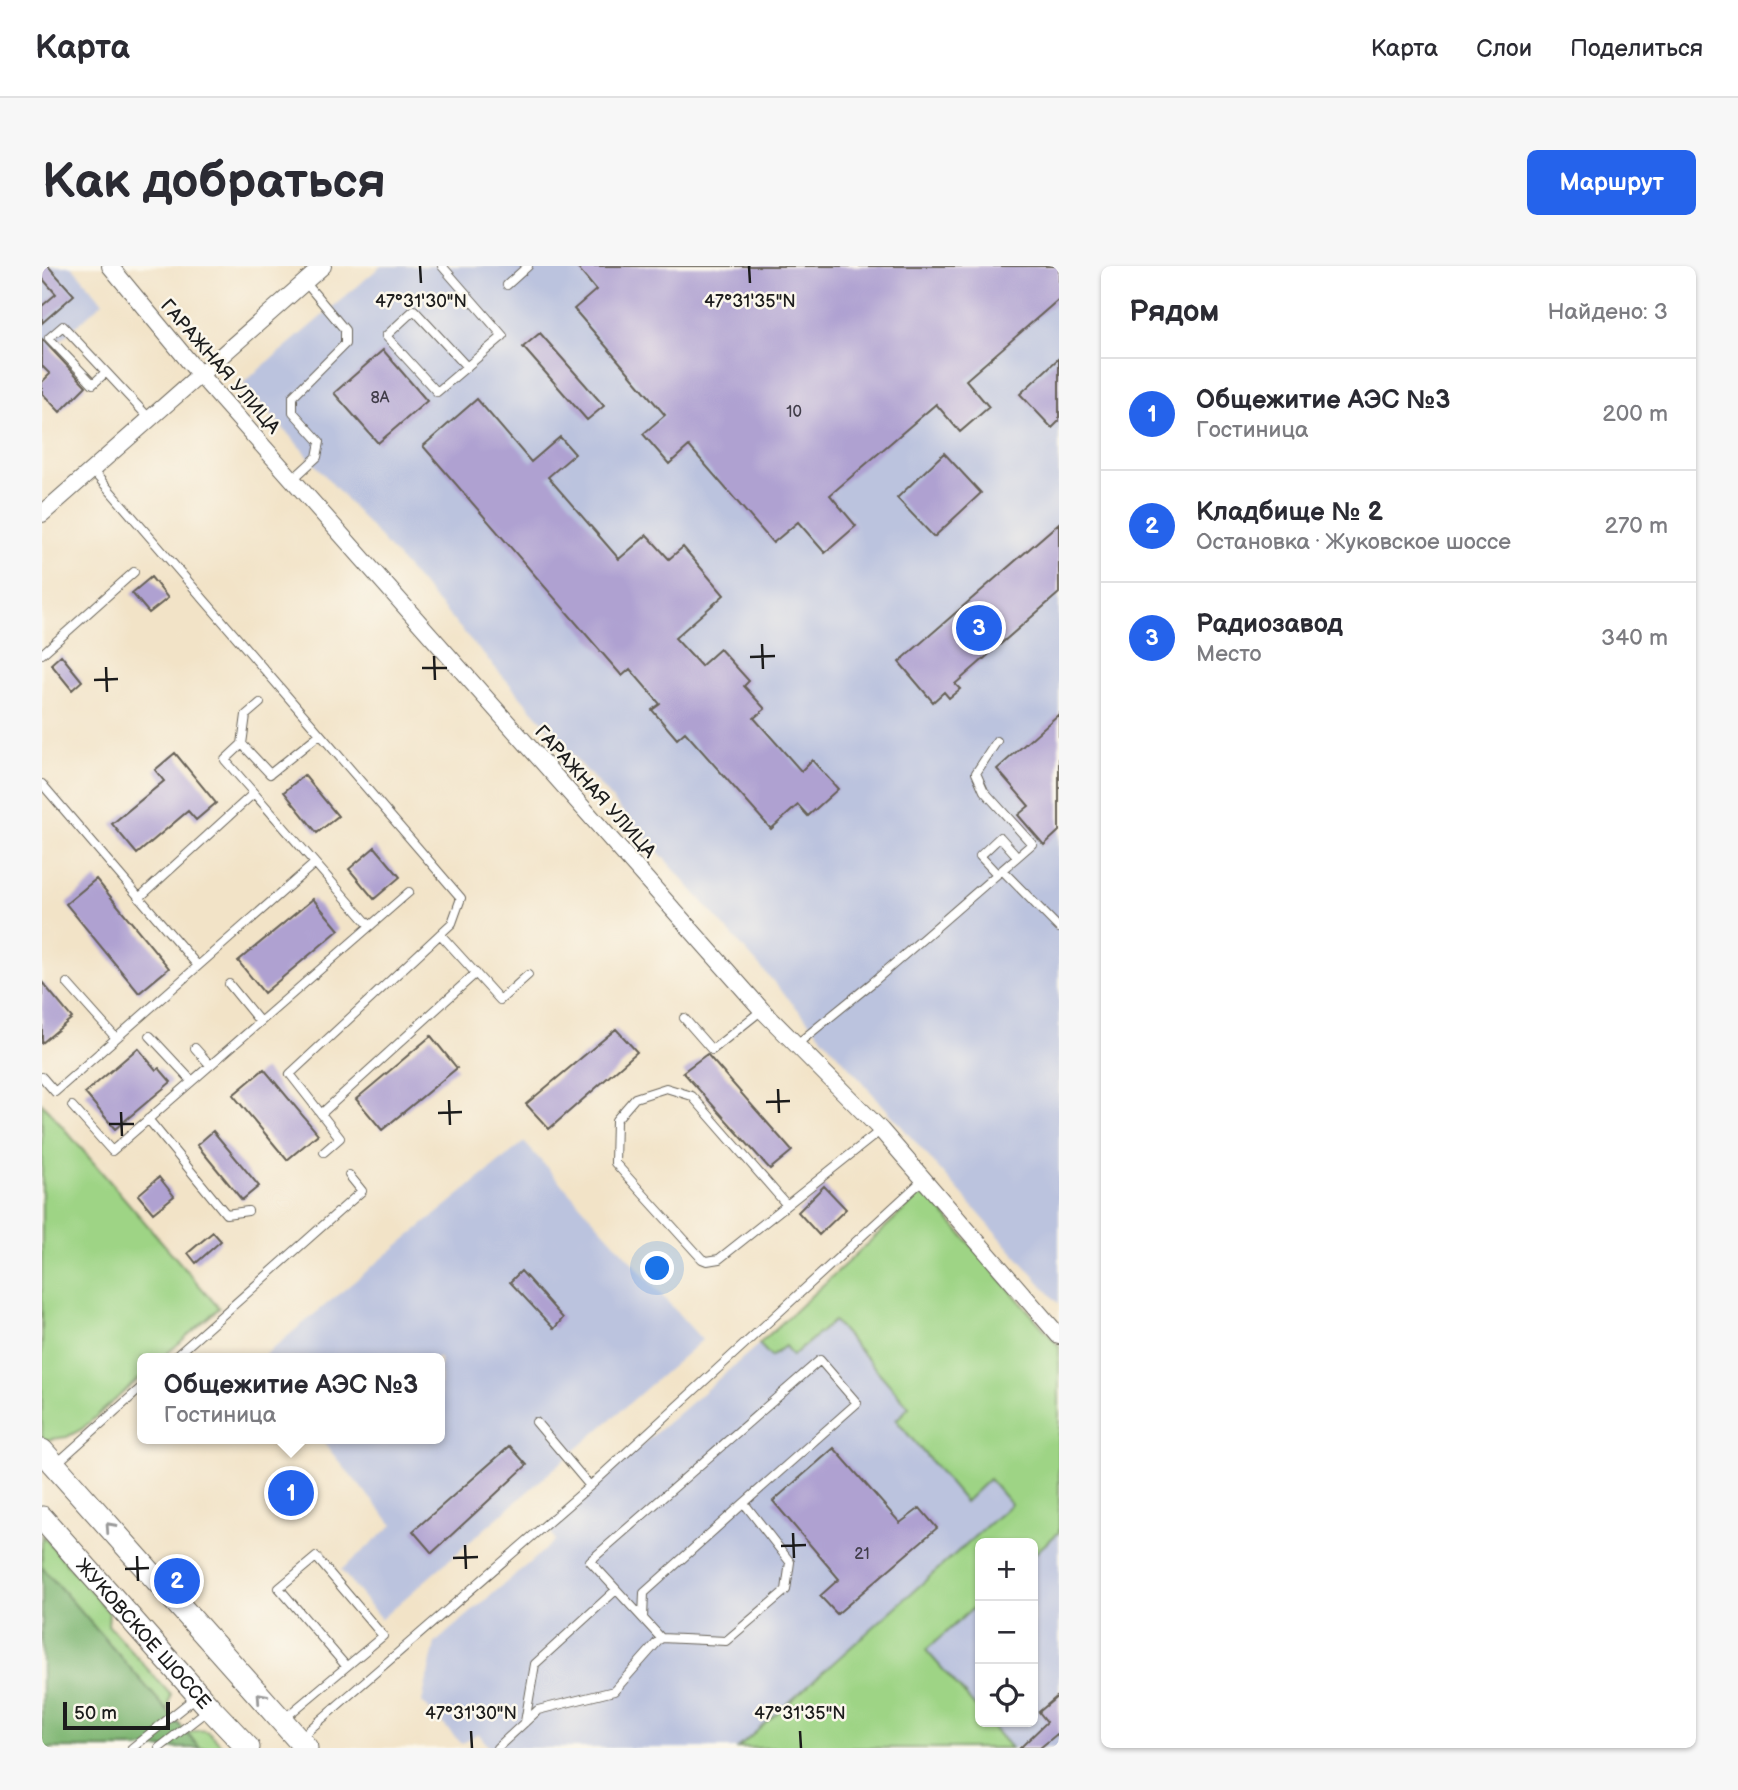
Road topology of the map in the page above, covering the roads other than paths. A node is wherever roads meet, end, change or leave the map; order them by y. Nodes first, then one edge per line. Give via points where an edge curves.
1 (110, 266) edge
2 (323, 266) edge
3 (443, 266) edge
4 (528, 266) edge
5 (305, 282) junction
6 (507, 285) dead end
7 (467, 367) junction
8 (106, 372) dead end
9 (200, 375) junction
10 (150, 419) junction
11 (92, 470) junction
12 (292, 480) junction
13 (42, 514) edge
14 (134, 572) dead end
15 (42, 654) edge
16 (260, 703) dead end
17 (320, 734) junction
18 (997, 741) dead end
19 (242, 744) junction
20 (42, 784) edge
21 (254, 793) junction
22 (1017, 856) junction
23 (315, 863) junction
24 (999, 872) junction
25 (409, 892) dead end
26 (139, 898) junction
27 (370, 926) junction
28 (1059, 928) edge
29 (440, 934) junction
30 (198, 966) junction
31 (476, 973) junction
32 (528, 975) dead end
33 (67, 983) dead end
34 (229, 984) dead end
35 (762, 1010) junction
36 (684, 1018) dead end
37 (260, 1022) junction
38 (150, 1036) dead end
39 (116, 1038) junction
40 (797, 1044) junction
41 (195, 1048) dead end
42 (210, 1065) junction
43 (42, 1077) edge
44 (192, 1081) junction
45 (72, 1106) dead end
46 (321, 1114) junction
47 (148, 1119) junction
48 (881, 1130) junction
49 (324, 1152) dead end
50 (349, 1175) dead end
51 (924, 1179) junction
52 (786, 1204) junction
53 (248, 1211) dead end
54 (1059, 1336) edge
55 (180, 1353) edge
56 (137, 1391) edge
57 (536, 1422) dead end
58 (48, 1458) edge
59 (590, 1486) junction
60 (744, 1503) junction
61 (42, 1518) edge
62 (616, 1590) junction
63 (643, 1618) junction
64 (661, 1638) junction
65 (346, 1666) dead end
66 (204, 1702) junction
67 (282, 1720) junction
68 (525, 1723) junction
69 (302, 1744) edge
70 (132, 1748) edge
71 (159, 1748) edge
72 (248, 1748) edge
73 (497, 1748) edge

1 - 9 street, ГАРАЖНАЯ УЛИЦА
2 - 5 street
3 - 7 lane via 503,336
4 - 6 lane
5 - 9 street
5 - 12 lane via 345,330 345,344 293,396 293,412 320,442 317,457
7 - 7 lane via 438,391 386,336 414,310
8 - 10 lane via 93,384 49,338 63,326
9 - 10 street
9 - 12 street, ГАРАЖНАЯ УЛИЦА
10 - 11 street
11 - 13 street
11 - 17 lane
12 - 35 street, ГАРАЖНАЯ УЛИЦА
14 - 15 lane
16 - 19 lane via 246,715
17 - 19 lane via 270,774
17 - 29 lane via 461,898 452,923
18 - 22 lane via 976,773 984,792 1032,844
19 - 21 lane via 225,760
20 - 26 lane
21 - 23 lane
21 - 26 lane
22 - 24 lane
22 - 24 lane via 1000,837 980,856
23 - 27 lane
23 - 30 lane
24 - 28 lane
24 - 40 lane
25 - 27 lane
26 - 30 lane
27 - 37 lane
29 - 31 lane
29 - 46 lane via 290,1074
30 - 39 lane
31 - 32 lane via 500,1000
31 - 46 lane
33 - 39 lane
34 - 37 lane
35 - 36 lane via 712,1051
35 - 40 street, ГАРАЖНАЯ УЛИЦА
37 - 42 lane
38 - 44 lane
39 - 43 lane via 55,1091
40 - 48 street, ГАРАЖНАЯ УЛИЦА
41 - 42 lane
42 - 44 lane
44 - 47 lane
45 - 47 lane via 111,1151
46 - 49 lane via 340,1138
47 - 53 lane via 226,1214
48 - 51 street, ГАРАЖНАЯ УЛИЦА
48 - 52 lane
50 - 55 lane via 362,1191
51 - 54 street, ГАРАЖНАЯ УЛИЦА
51 - 59 lane
52 - 52 lane via 719,1259 702,1259 615,1163 617,1120 635,1098 666,1088 692,1096
56 - 58 lane
57 - 59 lane
67 -> 58 main road
59 - 69 lane
60 - 62 lane via 857,1403 820,1360 590,1561
60 - 63 lane via 644,1593
60 - 64 lane via 790,1562 786,1590 726,1641
61 - 66 main road, ЖУКОВСКОЕ ШОССЕ
62 - 63 lane
62 - 68 lane via 535,1664
63 - 64 lane
64 - 68 lane via 614,1691 538,1710
65 - 67 lane via 279,1588 316,1557 383,1636
66 - 70 lane
66 - 71 lane
66 - 72 main road, ЖУКОВСКОЕ ШОССЕ
67 - 69 main road
68 - 73 lane

